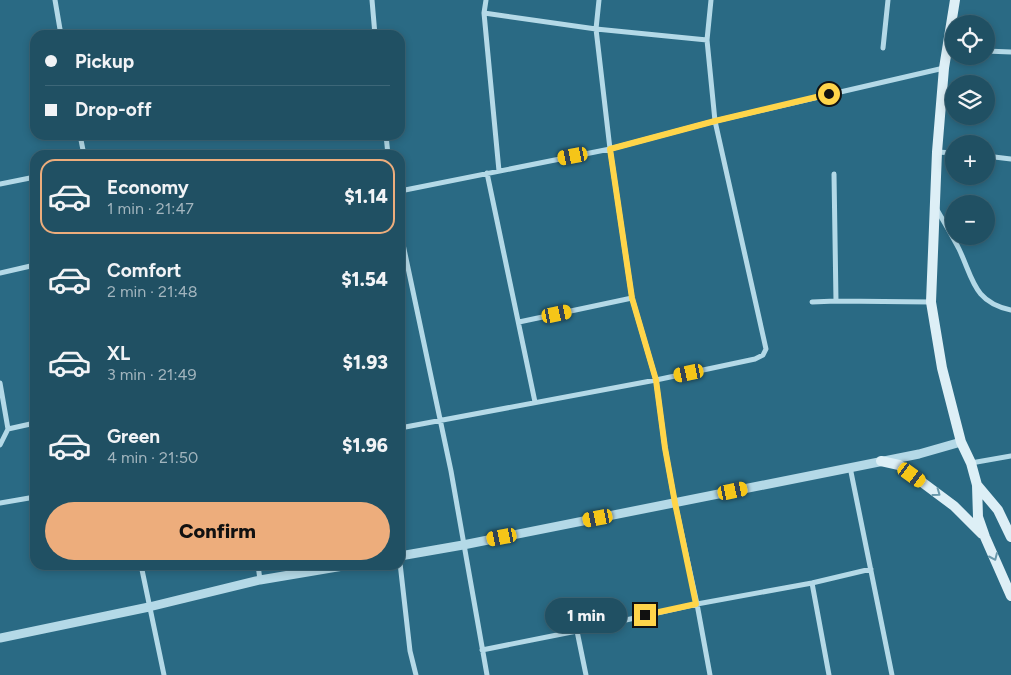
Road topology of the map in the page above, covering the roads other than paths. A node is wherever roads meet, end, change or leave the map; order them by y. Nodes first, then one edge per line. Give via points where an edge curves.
1 (55, 0) edge
2 (372, 0) edge
3 (486, 0) edge
4 (600, 0) edge
5 (711, 0) edge
6 (888, 0) edge
7 (955, 0) edge
8 (484, 13) junction
9 (954, 15) edge
10 (596, 29) junction
11 (61, 30) edge
12 (375, 30) edge
13 (707, 40) junction
14 (883, 48) dead end
15 (995, 51) edge
16 (1011, 52) edge
17 (945, 65) edge
18 (944, 68) junction
19 (715, 121) junction
20 (610, 149) junction
21 (937, 152) junction
22 (945, 152) edge
23 (995, 157) edge
24 (1011, 158) edge
25 (499, 171) junction
26 (487, 173) junction
27 (834, 174) dead end
28 (30, 178) edge
29 (0, 184) edge
30 (405, 190) edge
31 (935, 205) junction
32 (405, 254) edge
33 (30, 266) edge
34 (0, 273) edge
35 (632, 298) junction
36 (836, 301) junction
37 (812, 302) dead end
38 (931, 302) junction
39 (1011, 310) edge
40 (519, 322) junction
41 (656, 380) junction
42 (0, 383) edge
43 (535, 402) junction
44 (440, 420) junction
45 (30, 423) edge
46 (405, 427) edge
47 (8, 429) junction
48 (961, 442) junction
49 (0, 445) edge
50 (1011, 456) edge
51 (881, 461) junction
52 (971, 463) junction
53 (850, 467) junction
54 (977, 485) junction
55 (30, 498) edge
56 (1, 502) edge
57 (675, 503) junction
58 (985, 537) junction
59 (1011, 538) edge
60 (463, 545) junction
61 (405, 555) edge
62 (871, 569) junction
63 (141, 570) edge
64 (259, 570) edge
65 (319, 570) edge
66 (401, 570) edge
67 (260, 580) junction
68 (812, 583) junction
69 (1011, 596) edge
70 (696, 604) junction
71 (149, 607) junction
72 (577, 631) junction
73 (0, 638) edge
74 (482, 650) junction
75 (164, 675) edge
76 (416, 675) edge
77 (487, 675) edge
78 (586, 675) edge
79 (710, 675) edge
80 (828, 675) edge
81 (892, 675) edge

1 - 11 street
2 - 12 street
3 - 8 street
4 - 10 street
5 - 13 street
6 - 14 street
7 - 9 main road
8 - 10 street
8 - 25 street
10 - 13 street
10 - 20 street
13 - 19 street
15 - 16 street
17 - 18 main road
18 - 19 street
18 - 21 main road
19 - 20 street
19 - 41 street via 766,349 755,359
20 - 25 street
20 - 35 street
21 - 22 street
21 - 31 main road
23 - 24 street
25 - 26 street
26 - 30 street
26 - 40 street
27 - 36 street
28 - 29 street
31 - 38 main road
31 - 39 street via 976,288 988,302
32 - 44 street
33 - 34 street
35 - 40 street
35 - 41 street
36 - 37 street
36 - 38 street
38 - 48 main road via 942,368
40 - 43 street
41 - 43 street
41 - 57 street
42 - 47 street
43 - 44 street
44 - 46 street
44 - 60 street via 452,471
45 - 47 street
47 - 49 street
48 - 51 street
48 - 52 main road
50 - 52 street
51 - 53 street
51 -> 58 main road via 899,465 954,506
52 - 54 main road
53 - 57 street
53 - 62 street
54 - 58 main road via 978,517
54 - 59 main road via 998,510
55 - 56 street
57 - 60 street
57 - 70 street
58 -> 69 main road
60 - 61 street
60 - 74 street
62 - 68 street
62 - 81 street
63 - 71 street
64 - 67 street
65 - 67 street
66 - 76 street
67 - 71 street
68 - 70 street
68 - 80 street
70 - 72 street
70 - 79 street
71 - 73 street
71 - 75 street
72 - 74 street
72 - 78 street
74 - 77 street

